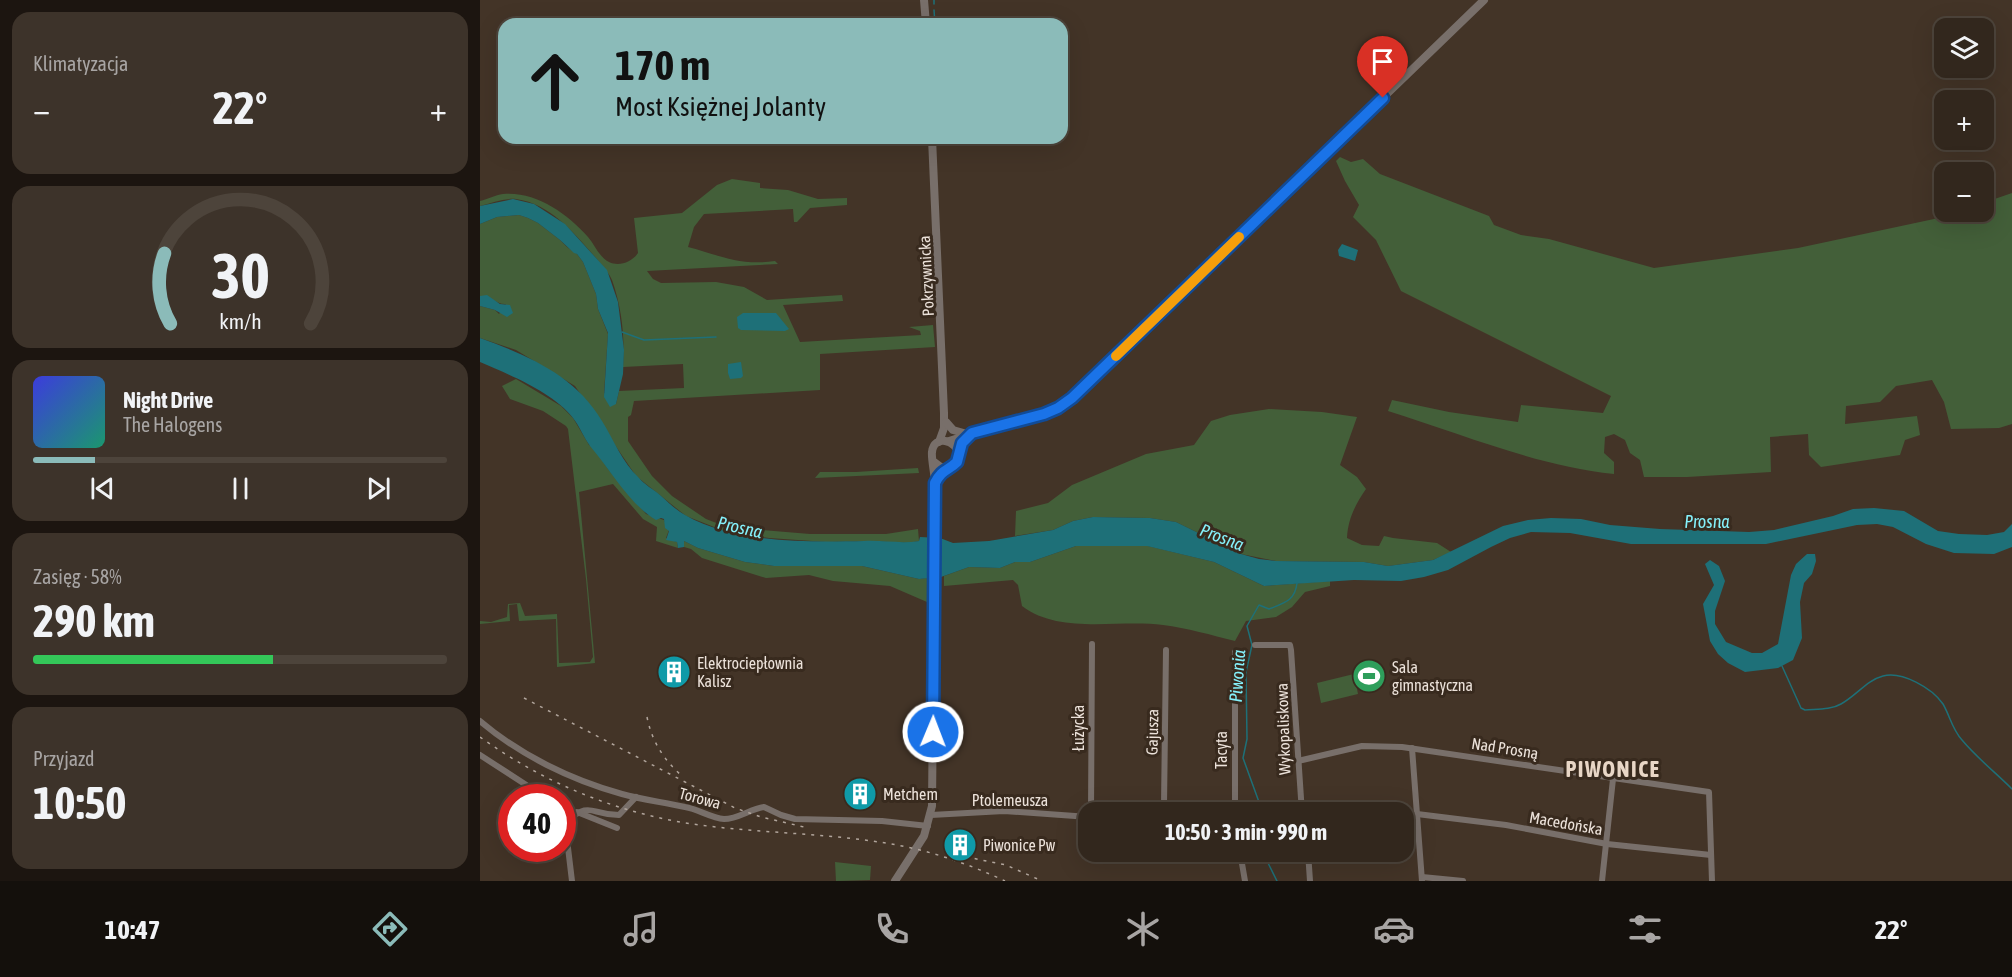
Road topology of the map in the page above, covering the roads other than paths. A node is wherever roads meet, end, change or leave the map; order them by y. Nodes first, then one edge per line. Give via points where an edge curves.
1 (924, 0) edge
2 (1484, 0) edge
3 (926, 18) edge
4 (932, 144) edge
5 (944, 413) junction
6 (946, 422) junction
7 (970, 433) junction
8 (949, 441) junction
9 (939, 442) junction
10 (958, 450) junction
11 (934, 462) junction
12 (946, 468) junction
13 (935, 483) junction
14 (1092, 644) dead end
15 (1255, 645) dead end
16 (1166, 650) dead end
17 (1235, 652) dead end
18 (480, 722) edge
19 (1412, 748) junction
20 (480, 755) edge
21 (1298, 761) junction
22 (1613, 779) junction
23 (525, 784) edge
24 (636, 797) junction
25 (1091, 802) edge
26 (1164, 802) edge
27 (1234, 802) edge
28 (1301, 802) edge
29 (577, 812) joint
30 (1417, 814) junction
31 (931, 815) junction
32 (1078, 816) edge
33 (928, 826) junction
34 (617, 828) dead end
35 (1607, 844) junction
36 (1711, 855) junction
37 (570, 862) edge
38 (1242, 862) edge
39 (1309, 862) edge
40 (1422, 879) edge
41 (572, 881) edge
42 (895, 881) edge
43 (1245, 881) edge
44 (1310, 881) edge
45 (1463, 881) edge
46 (1602, 881) edge
47 (1712, 881) edge

1 - 3 street
2 - 7 street via 1072,398 1044,414
4 - 5 street, Pokrzywnicka
5 - 6 street, Pokrzywnicka
5 - 9 street, Pokrzywnicka
6 - 7 street via 958,433
6 - 8 street, Pokrzywnicka
7 - 8 street
7 - 10 street
8 - 9 street
8 - 10 street
9 - 11 street via 932,451
10 - 12 street via 957,462
11 - 12 street
11 - 13 street
12 - 13 street
13 - 31 street
14 - 25 street, Łużycka
15 - 21 street, Wykopaliskowa via 1290,645
16 - 26 street, Gajusza
17 - 27 street, Tacyta
18 - 24 street, Torowa via 541,762 600,787
19 - 21 street, Nad Prosną via 1362,746
19 - 22 street, Nad Prosną
19 - 30 street
20 - 23 street
21 - 28 street, Wykopaliskowa
22 - 35 street
22 - 36 street, Nad Prosną via 1709,792
24 - 29 street via 619,814 586,809
24 - 33 street, Torowa via 689,807 724,819 764,807 795,819
29 - 34 street
30 - 35 street, Macedońska via 1506,825
30 - 40 street
31 - 32 street, Ptolemeusza via 1004,811
31 - 33 street
33 - 42 street
35 - 36 street, Macedońska
35 - 46 street
36 - 47 street
37 - 41 street
38 - 43 street
39 - 44 street
40 - 45 street

